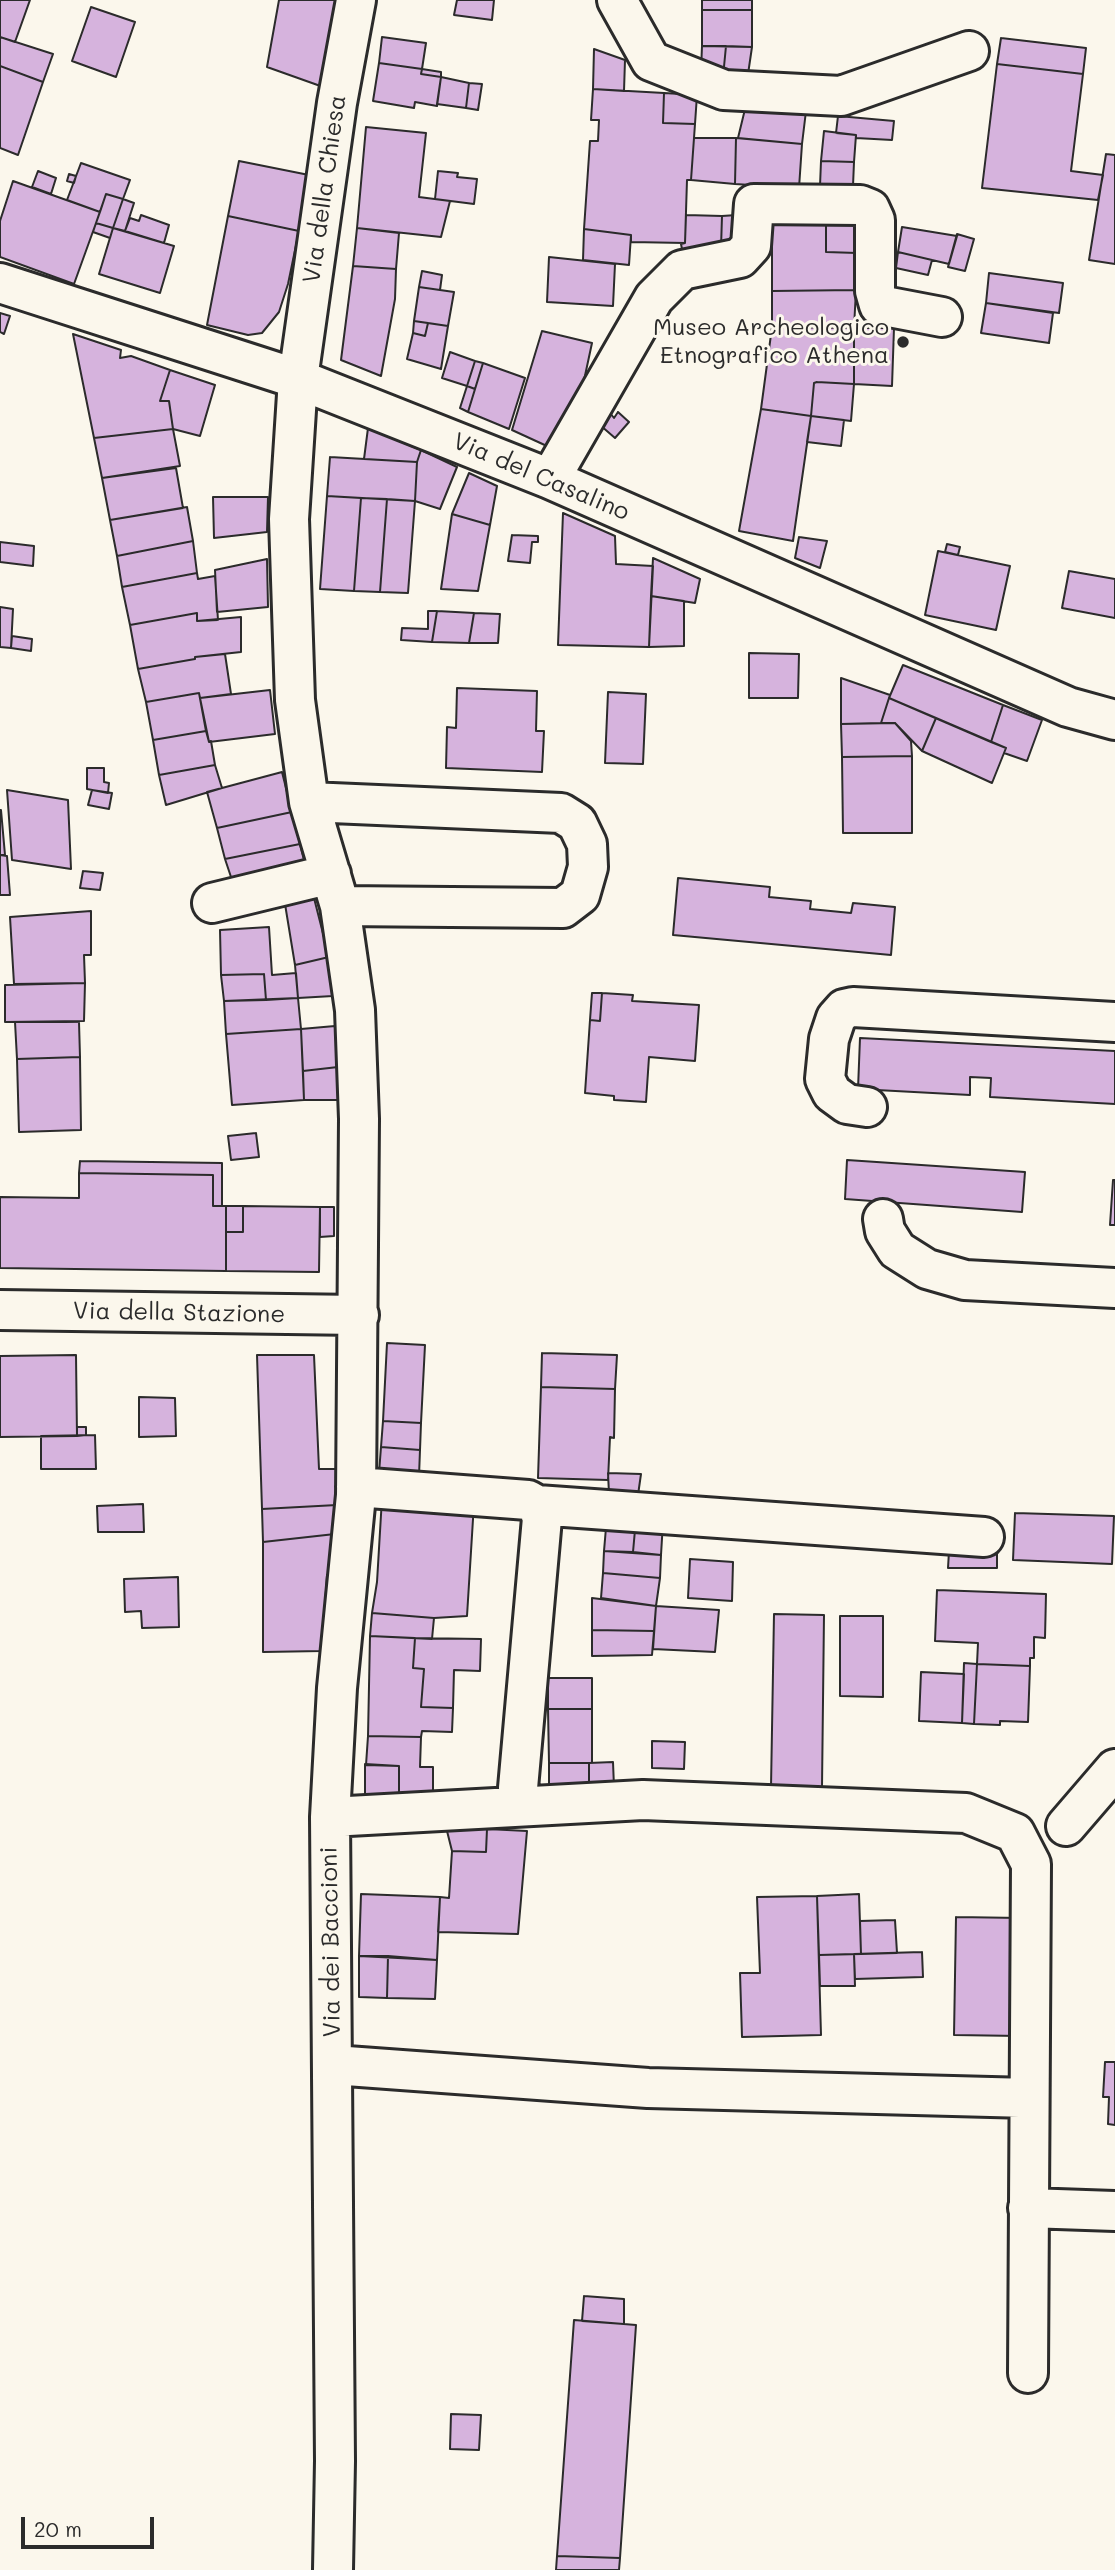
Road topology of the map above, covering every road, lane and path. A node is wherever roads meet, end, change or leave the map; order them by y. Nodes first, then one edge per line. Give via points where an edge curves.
1 (356, 0) edge
2 (617, 0) edge
3 (970, 51) dead end
4 (0, 283) edge
5 (942, 317) dead end
6 (298, 379) junction
7 (550, 479) junction
8 (1068, 707) junction
9 (1115, 720) edge
10 (1115, 736) edge
11 (309, 802) junction
12 (336, 890) junction
13 (212, 903) dead end
14 (1115, 1022) edge
15 (867, 1107) dead end
16 (883, 1219) dead end
17 (1115, 1288) edge
18 (0, 1310) edge
19 (359, 1315) junction
20 (356, 1487) junction
21 (537, 1505) junction
22 (984, 1537) dead end
23 (1115, 1769) edge
24 (518, 1788) dead end
25 (330, 1818) junction
26 (1066, 1826) dead end
27 (332, 2064) junction
28 (1029, 2098) junction
29 (1115, 2211) edge
30 (1028, 2220) junction
31 (1115, 2234) edge
32 (1028, 2373) dead end
33 (333, 2570) edge

1 - 6 street, Via della Chiesa
2 - 3 street via 651,61 724,90 841,96
4 - 6 street, Via del Casalino
5 - 7 street via 879,305 875,220 870,209 860,205 754,204 751,246 740,258 682,270 654,298
6 - 7 street, Via del Casalino
6 - 11 street, Via della Chiesa via 289,519 295,700
7 - 8 street, Via del Casalino
8 - 9 street
8 - 10 street
11 - 12 street, Via della Chiesa
11 - 12 street via 561,813 576,823 587,844 588,867 580,895 563,908
12 - 13 street
12 - 19 street, Via dei Baccioni via 355,1010
14 - 15 street via 844,1009 829,1039 825,1079 832,1093 847,1104
16 - 17 street via 897,1250 927,1269 965,1280
18 - 19 street, Via della Stazione
19 - 20 street, Via dei Baccioni
20 - 21 street via 528,1500
20 - 25 street, Via dei Baccioni
21 - 22 street
21 - 24 street via 542,1518
23 - 26 street
25 - 27 street, Via dei Baccioni
25 - 28 street via 643,1800 966,1813 1015,1833 1031,1864
27 - 28 street via 648,2088
27 - 33 street, Via dei Baccioni
28 - 30 street
29 - 30 street
30 - 31 street
30 - 32 street

